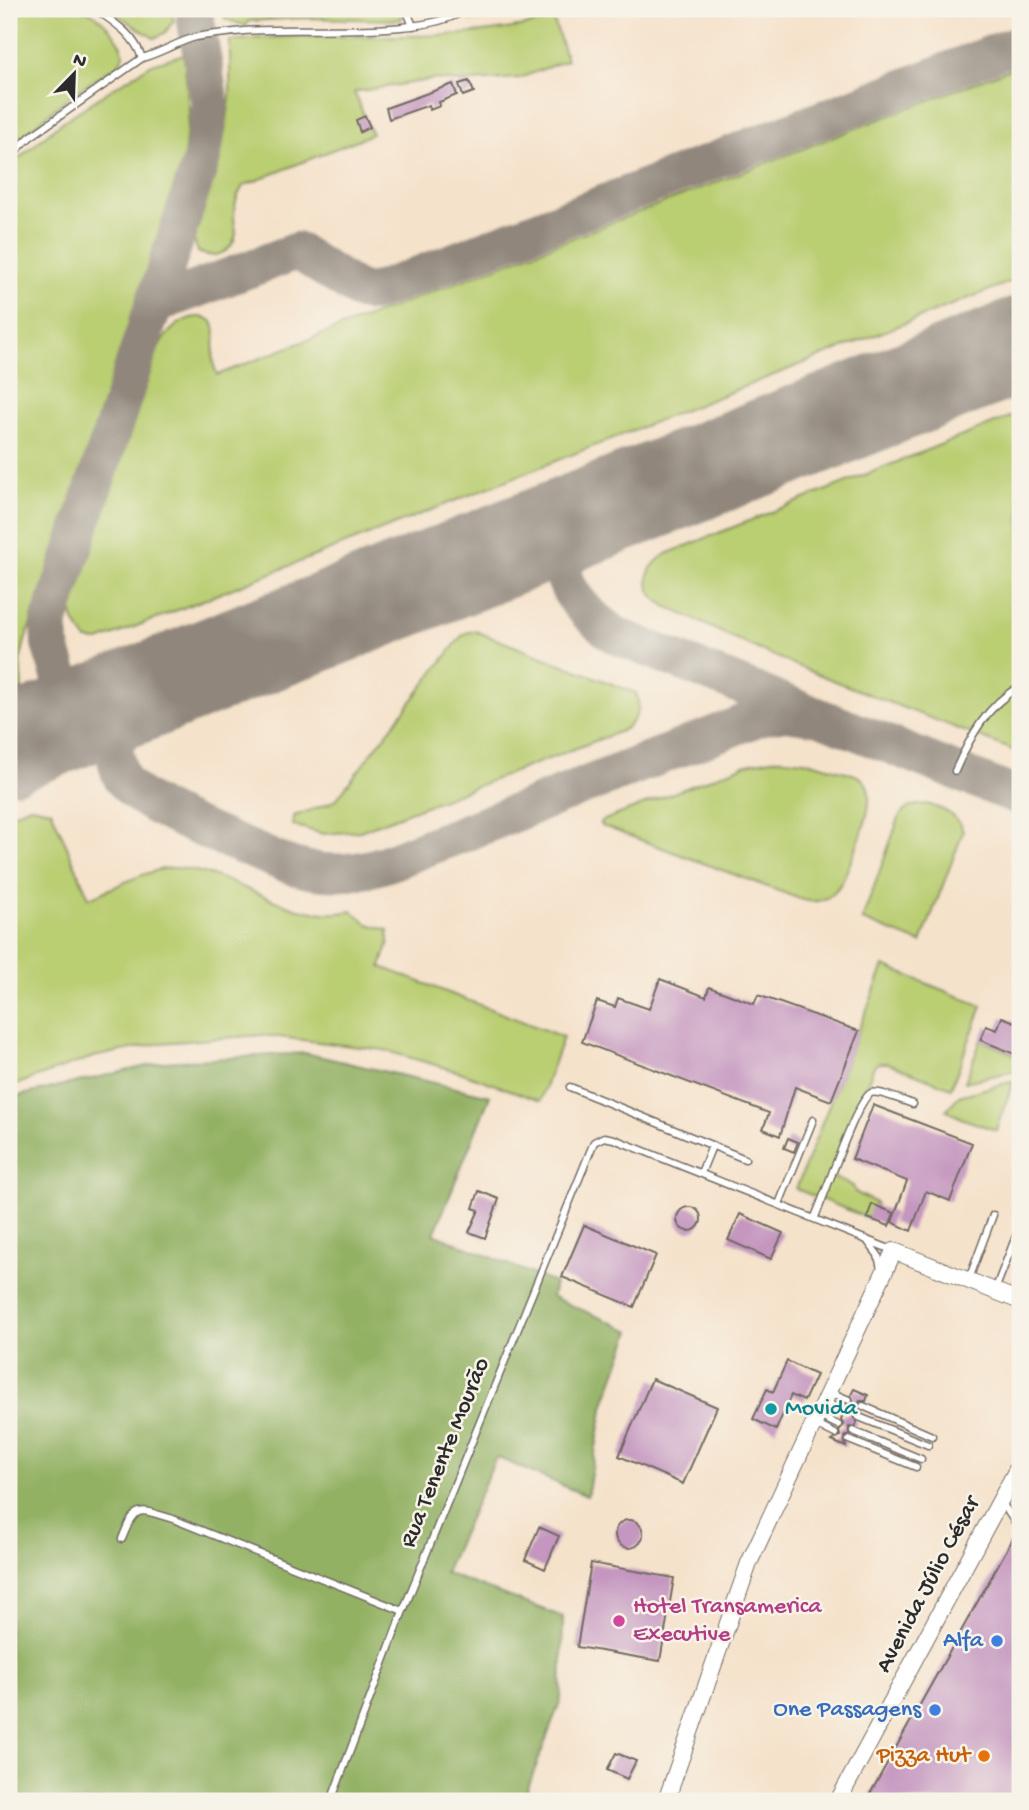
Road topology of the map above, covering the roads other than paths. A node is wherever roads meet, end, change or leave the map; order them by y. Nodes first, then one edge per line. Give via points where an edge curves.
1 (95, 9) edge
2 (406, 9) edge
3 (466, 9) edge
4 (413, 26) junction
5 (142, 58) junction
6 (9, 157) edge
7 (1020, 686) edge
8 (956, 771) dead end
9 (570, 1087) dead end
10 (913, 1104) dead end
11 (813, 1120) dead end
12 (712, 1146) junction
13 (745, 1158) dead end
14 (701, 1173) junction
15 (779, 1204) junction
16 (993, 1215) dead end
17 (814, 1219) junction
18 (1020, 1226) edge
19 (864, 1238) junction
20 (894, 1251) junction
21 (882, 1278) junction
22 (968, 1280) junction
23 (995, 1291) junction
24 (1020, 1301) edge
25 (849, 1400) dead end
26 (863, 1406) dead end
27 (822, 1409) junction
28 (844, 1411) dead end
29 (859, 1417) dead end
30 (838, 1425) dead end
31 (853, 1431) dead end
32 (835, 1434) dead end
33 (932, 1436) dead end
34 (849, 1440) dead end
35 (928, 1445) dead end
36 (920, 1459) dead end
37 (1020, 1464) edge
38 (916, 1467) dead end
39 (1000, 1501) junction
40 (1018, 1528) dead end
41 (122, 1539) dead end
42 (402, 1611) junction
43 (331, 1801) edge
44 (666, 1801) edge
45 (838, 1801) edge

1 - 5 lane via 137,43
2 - 4 lane
3 - 4 lane
4 - 5 lane via 246,31 198,37
5 - 6 lane via 30,137
7 - 8 lane via 986,714
9 - 12 lane
10 - 17 lane via 876,1092 869,1094 858,1108
11 - 15 lane
12 - 13 lane
12 - 14 lane
14 - 15 lane
14 - 42 lane, Rua Tenente Mourão via 614,1139 599,1138 589,1152
15 - 17 lane
16 - 22 lane
17 - 19 lane
18 - 23 lane
19 - 20 lane
19 - 21 lane via 878,1255
20 - 21 street
20 - 22 street
21 - 27 street
22 - 23 street
23 - 24 street
25 - 27 lane
26 - 33 lane
27 - 28 lane
27 - 30 lane
27 - 32 lane
27 - 44 street via 749,1563
29 - 35 lane
31 - 36 lane
34 - 38 lane
37 - 39 street, Avenida Júlio César
39 - 40 lane
39 - 45 street, Avenida Júlio César
41 - 42 lane via 130,1519 144,1511
42 - 43 lane, Rua Tenente Mourão

